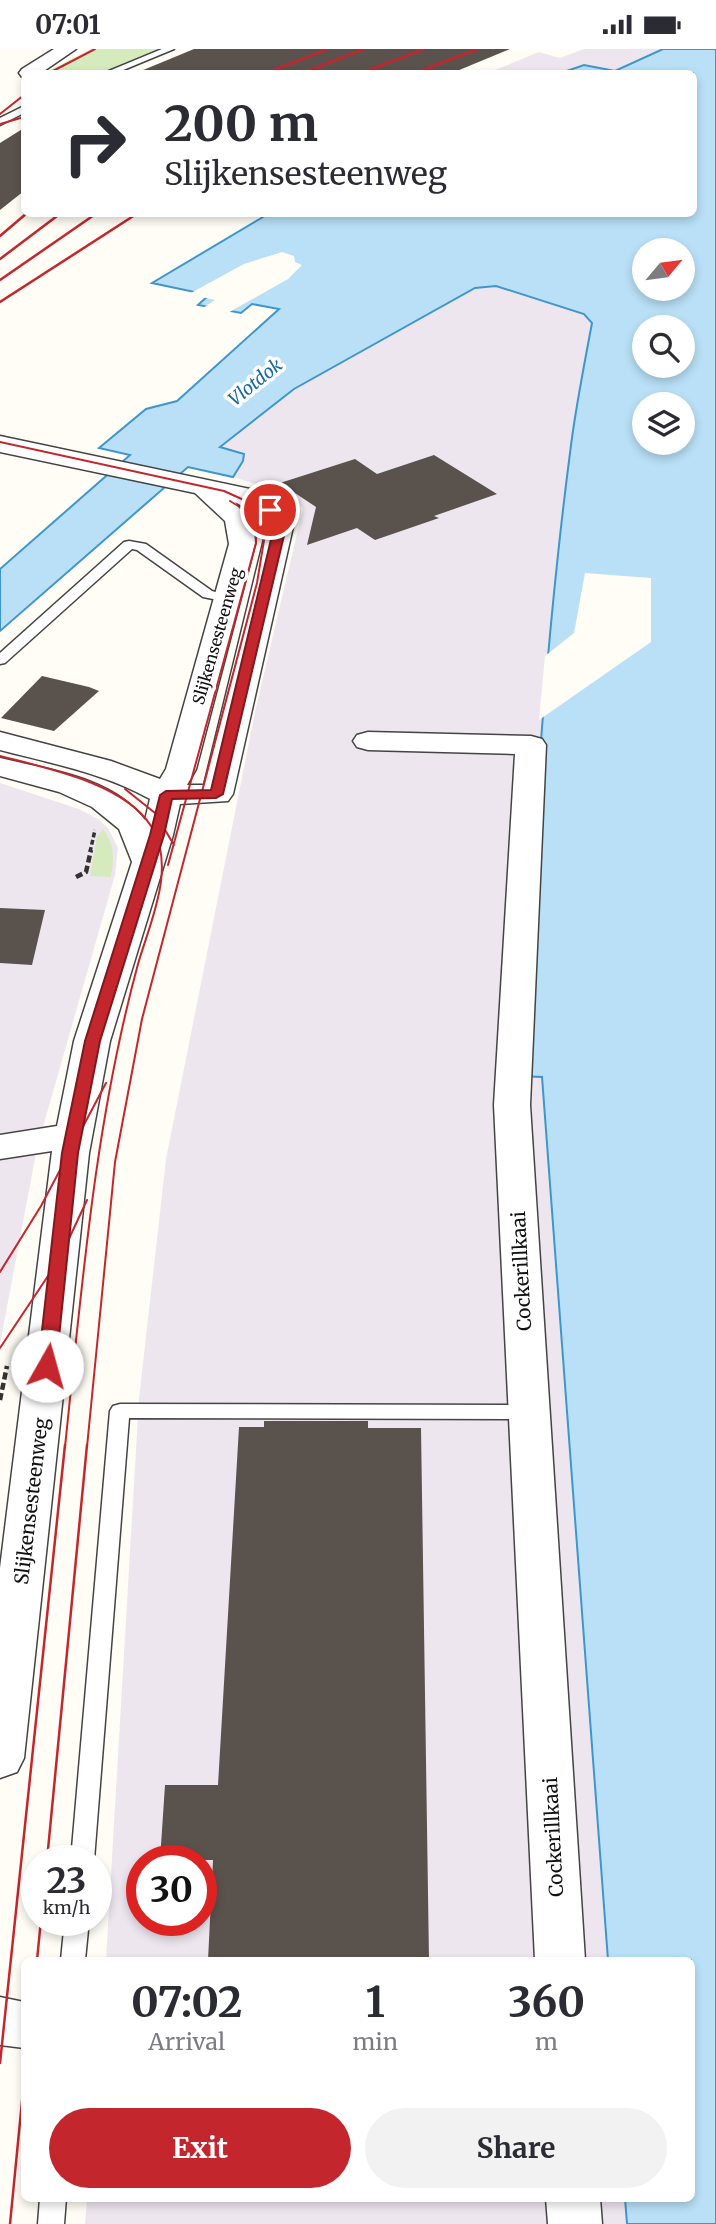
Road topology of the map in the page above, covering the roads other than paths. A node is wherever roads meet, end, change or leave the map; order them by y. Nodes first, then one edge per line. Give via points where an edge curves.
1 (67, 49) edge
2 (170, 49) edge
3 (33, 70) edge
4 (117, 70) edge
5 (21, 110) edge
6 (3, 119) edge
7 (6, 445) edge
8 (204, 489) junction
9 (228, 598) junction
10 (0, 660) edge
11 (0, 741) edge
12 (368, 741) dead end
13 (0, 767) edge
14 (166, 795) junction
15 (148, 862) junction
16 (74, 1135) junction
17 (0, 1147) edge
18 (528, 1412) junction
19 (0, 1758) edge
20 (83, 1845) edge
21 (76, 1936) edge
22 (74, 1957) edge
23 (560, 1957) edge
24 (0, 2021) edge
25 (21, 2024) edge
26 (54, 2202) edge
27 (573, 2202) edge
28 (51, 2224) edge
29 (575, 2224) edge

1 - 3 street
2 - 4 lane
5 - 6 lane
7 - 8 street, Slijkensesteenweg
8 - 9 street, Slijkensesteenweg via 232,511 244,533
8 - 14 street, Slijkensesteenweg via 250,496 270,510 280,527 216,794
9 - 10 lane via 208,594 141,547 129,545
9 - 14 street, Slijkensesteenweg via 181,769
11 - 14 street via 100,767
12 - 18 street, Cockerillkaai via 531,745 512,1105
13 - 15 street via 74,787 111,803 131,823
14 - 15 street, Slijkensesteenweg
15 - 16 street, Slijkensesteenweg via 93,1041
16 - 17 street
16 - 19 street, Slijkensesteenweg
18 - 20 lane via 120,1411
18 - 23 street, Cockerillkaai
21 - 22 lane
24 - 25 street
26 - 28 lane
27 - 29 street

